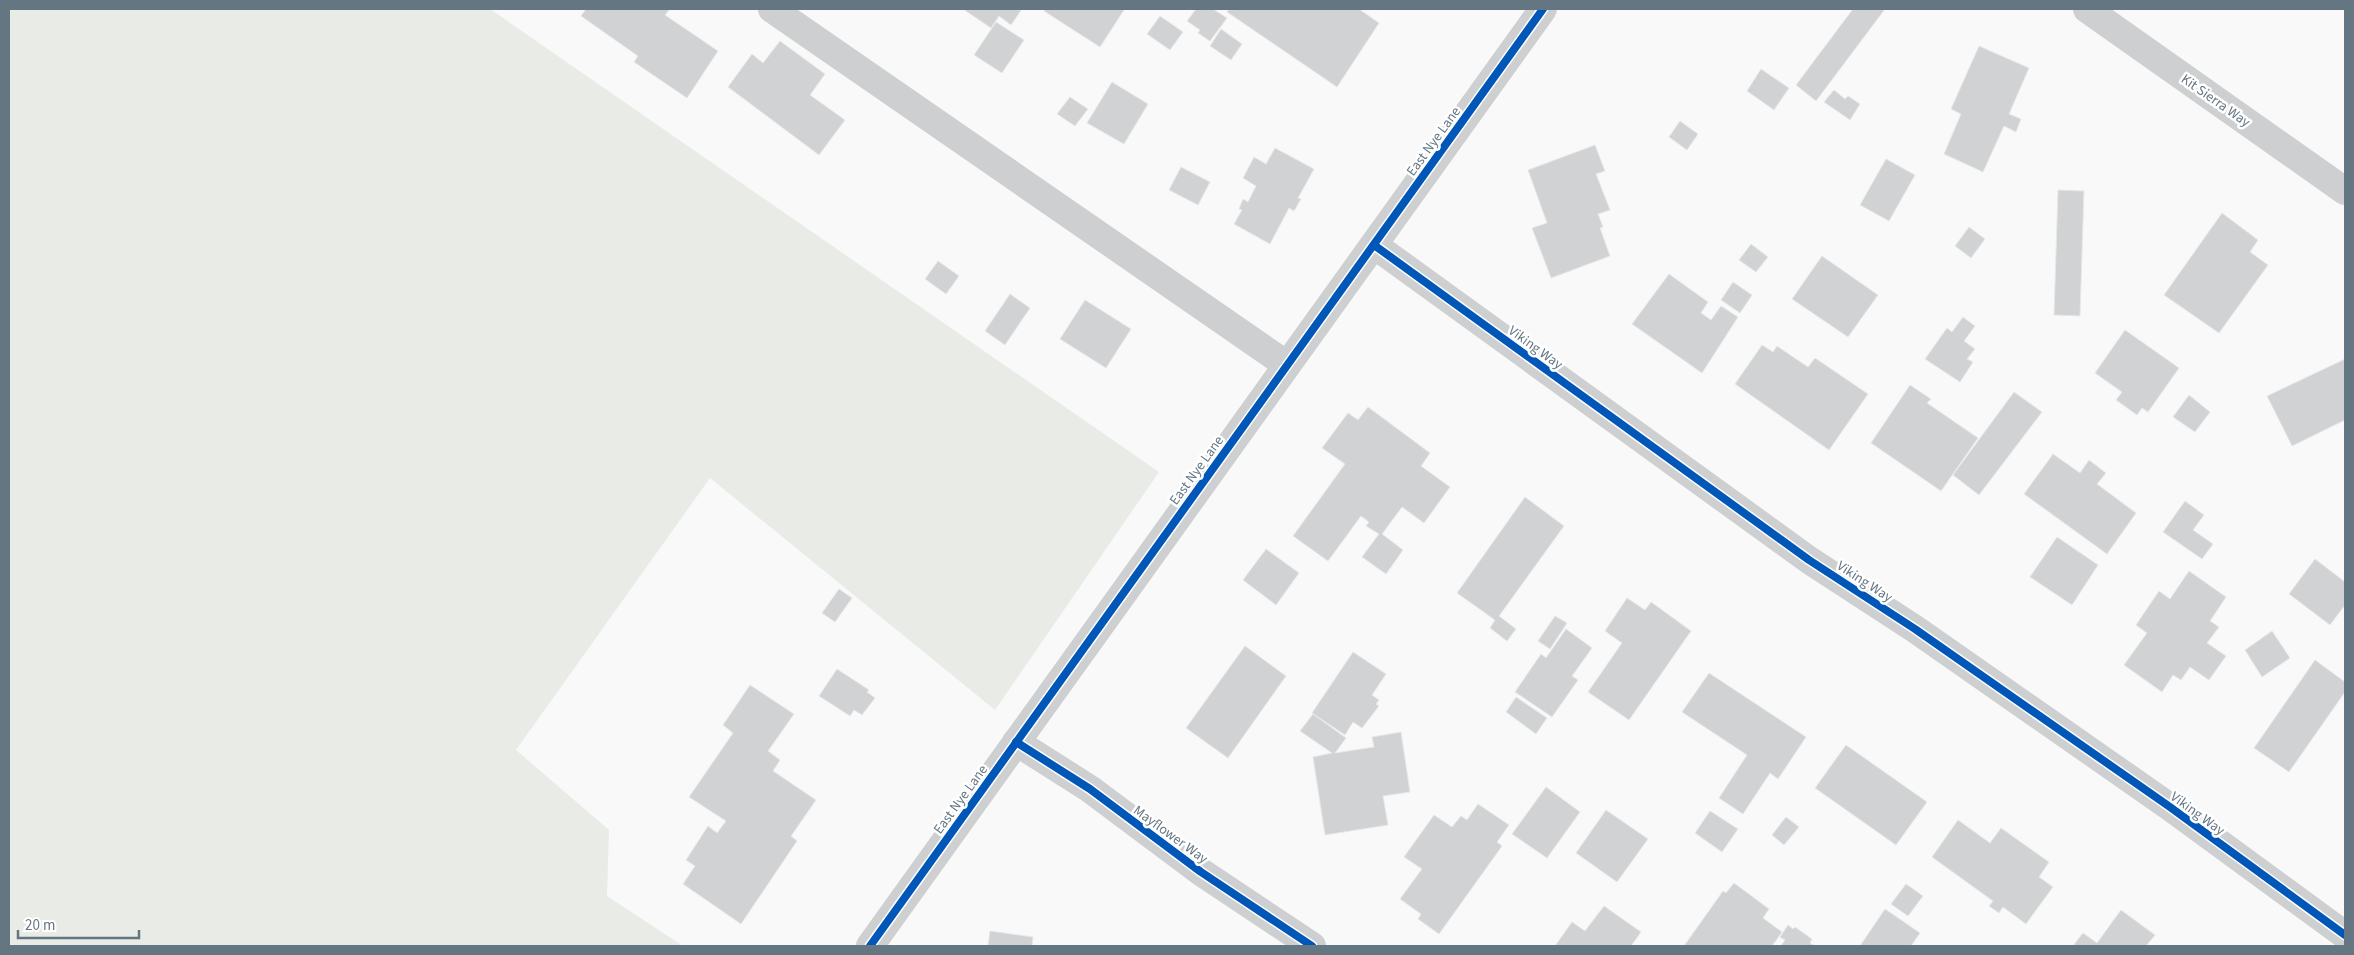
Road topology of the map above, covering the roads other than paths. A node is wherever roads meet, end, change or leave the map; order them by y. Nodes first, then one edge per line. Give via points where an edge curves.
1 (772, 9) edge
2 (1541, 9) edge
3 (2087, 9) edge
4 (2345, 191) edge
5 (1374, 245) junction
6 (1287, 365) junction
7 (1016, 742) junction
8 (2345, 934) edge
9 (870, 946) edge
10 (1312, 946) edge

1 - 6 street
2 - 5 street, East Nye Lane
3 - 4 street, Kit Sierra Way
5 - 6 street, East Nye Lane
5 - 8 street, Viking Way via 1810,560 2170,807
6 - 7 street, East Nye Lane
7 - 9 street, East Nye Lane
7 - 10 street, Mayflower Way via 1090,789 1201,872

